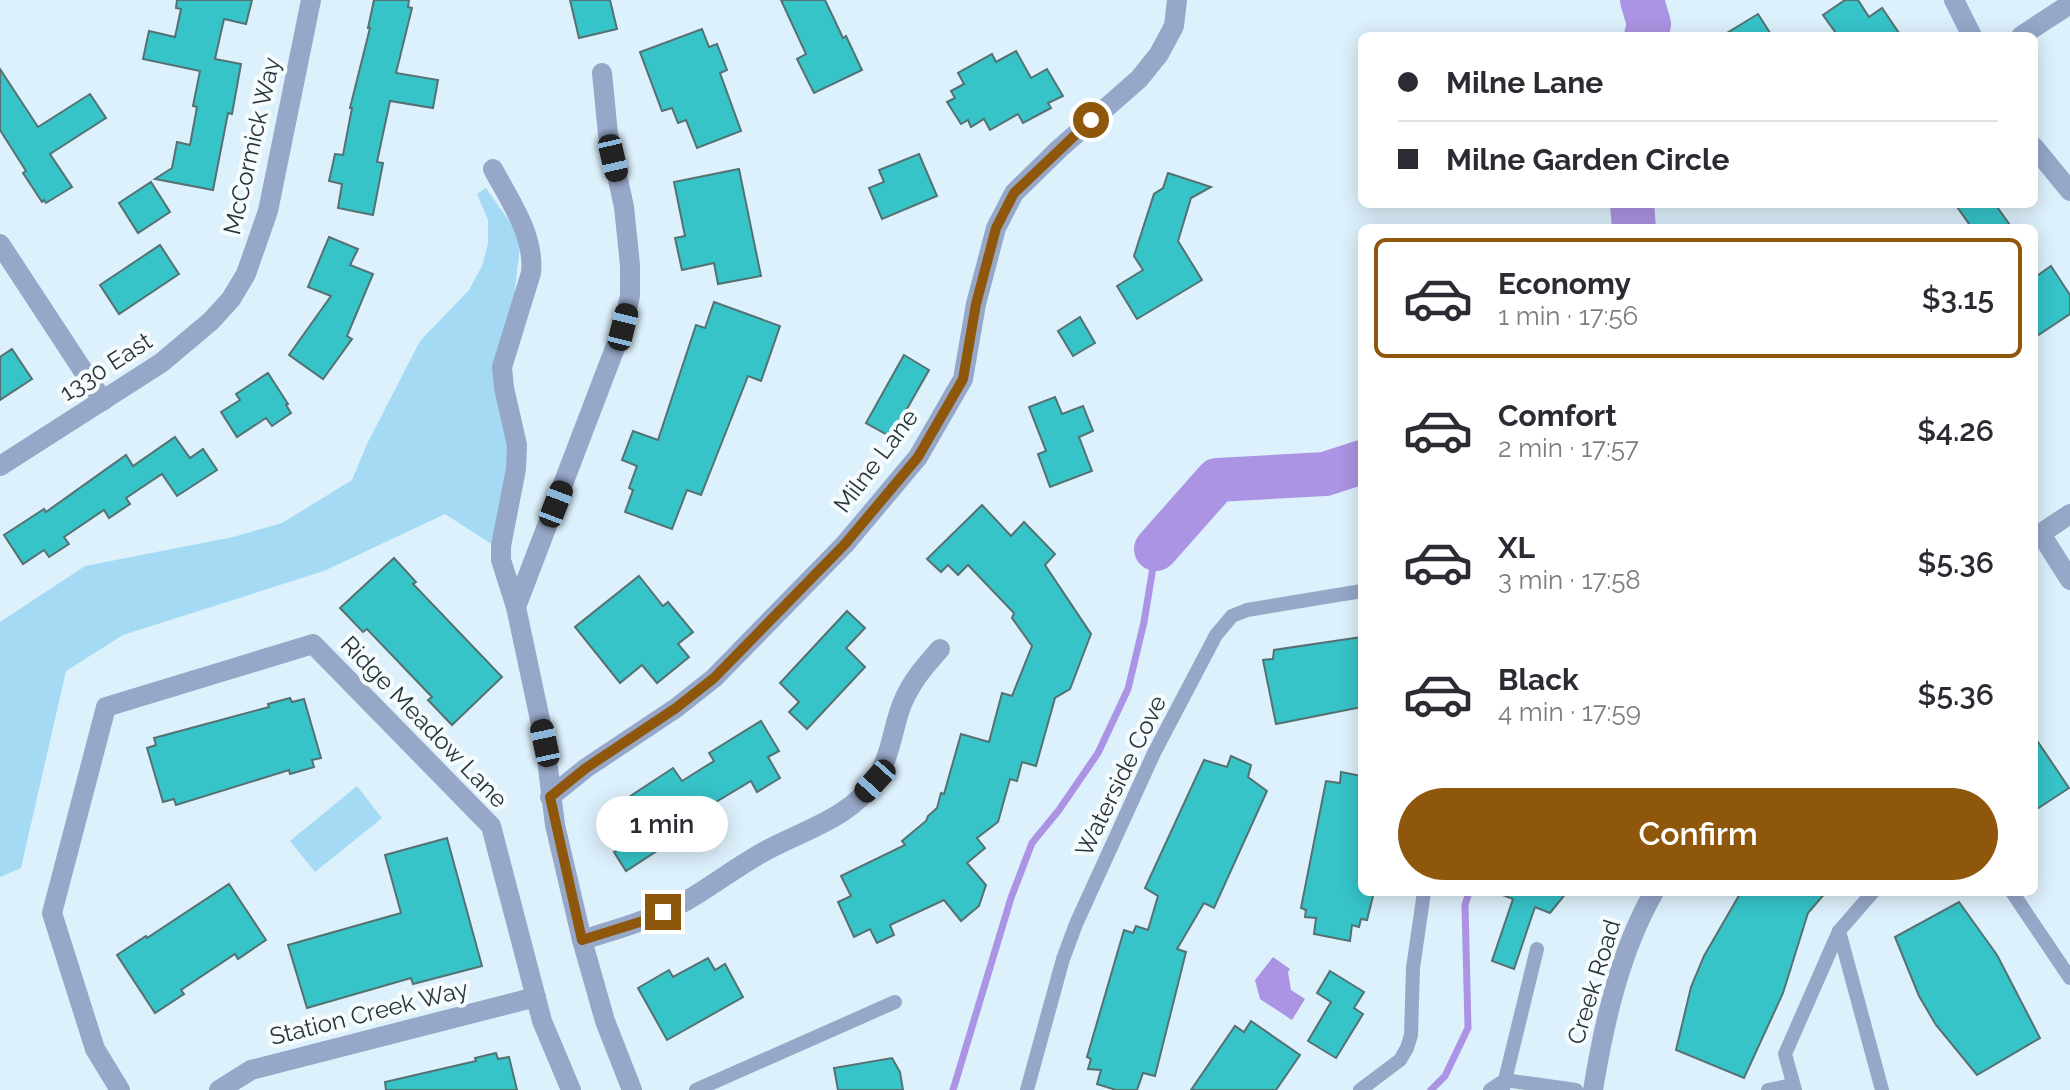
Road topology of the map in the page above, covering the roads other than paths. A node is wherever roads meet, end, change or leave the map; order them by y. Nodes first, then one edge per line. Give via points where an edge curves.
1 (311, 0) edge
2 (1177, 0) edge
3 (1954, 0) edge
4 (2070, 4) edge
5 (1970, 32) edge
6 (2027, 32) edge
7 (602, 73) dead end
8 (2038, 152) edge
9 (493, 169) dead end
10 (2070, 191) edge
11 (0, 244) edge
12 (231, 299) joint
13 (103, 401) junction
14 (0, 466) edge
15 (2070, 514) edge
16 (2038, 536) edge
17 (2070, 580) edge
18 (1358, 592) edge
19 (516, 607) junction
20 (940, 649) dead end
21 (550, 797) junction
22 (1423, 896) edge
23 (1652, 896) edge
24 (1870, 896) edge
25 (2015, 896) edge
26 (1839, 931) junction
27 (582, 940) junction
28 (1537, 949) dead end
29 (2070, 978) edge
30 (536, 997) junction
31 (895, 1002) dead end
32 (1504, 1085) edge
33 (1794, 1087) edge
34 (120, 1090) edge
35 (219, 1090) edge
36 (571, 1090) edge
37 (632, 1090) edge
38 (696, 1090) edge
39 (1027, 1090) edge
40 (1360, 1090) edge
41 (1490, 1090) edge
42 (1576, 1090) edge
43 (1593, 1090) edge
44 (1768, 1090) edge
45 (1882, 1090) edge

1 - 12 street, McCormick Way via 268,211 246,274
2 - 21 street, Milne Lane via 1174,26 1139,79 1014,193 996,228 963,379 918,457 845,544 714,678
3 - 5 street
4 - 6 street
7 - 19 street via 624,207 630,296 623,327
8 - 10 street
9 - 19 street via 530,243 532,258 502,367 517,445 501,560
11 - 13 street
12 - 13 street, 1330 East via 187,343
13 - 14 street, 1330 East
15 - 16 street
16 - 17 street
18 - 39 lane, Waterside Cove via 1247,610 1232,616 1216,635 1154,753 1076,924
19 - 21 street via 545,743
20 - 27 street via 915,678 888,755 857,801 684,902
21 - 27 street
22 - 40 lane via 1407,1048 1400,1060
23 - 43 street, Creek Road via 1618,981
24 - 26 lane
25 - 29 lane
26 - 33 lane via 1785,1054
26 - 45 lane
27 - 37 street
28 - 32 lane
30 - 34 street, Ridge Meadow Lane via 491,826 313,644 106,707 52,913 95,1049
30 - 35 street, Station Creek Way via 251,1070
30 - 36 street, Ridge Meadow Lane
31 - 38 lane
32 - 41 lane
32 - 42 lane
33 - 44 lane

